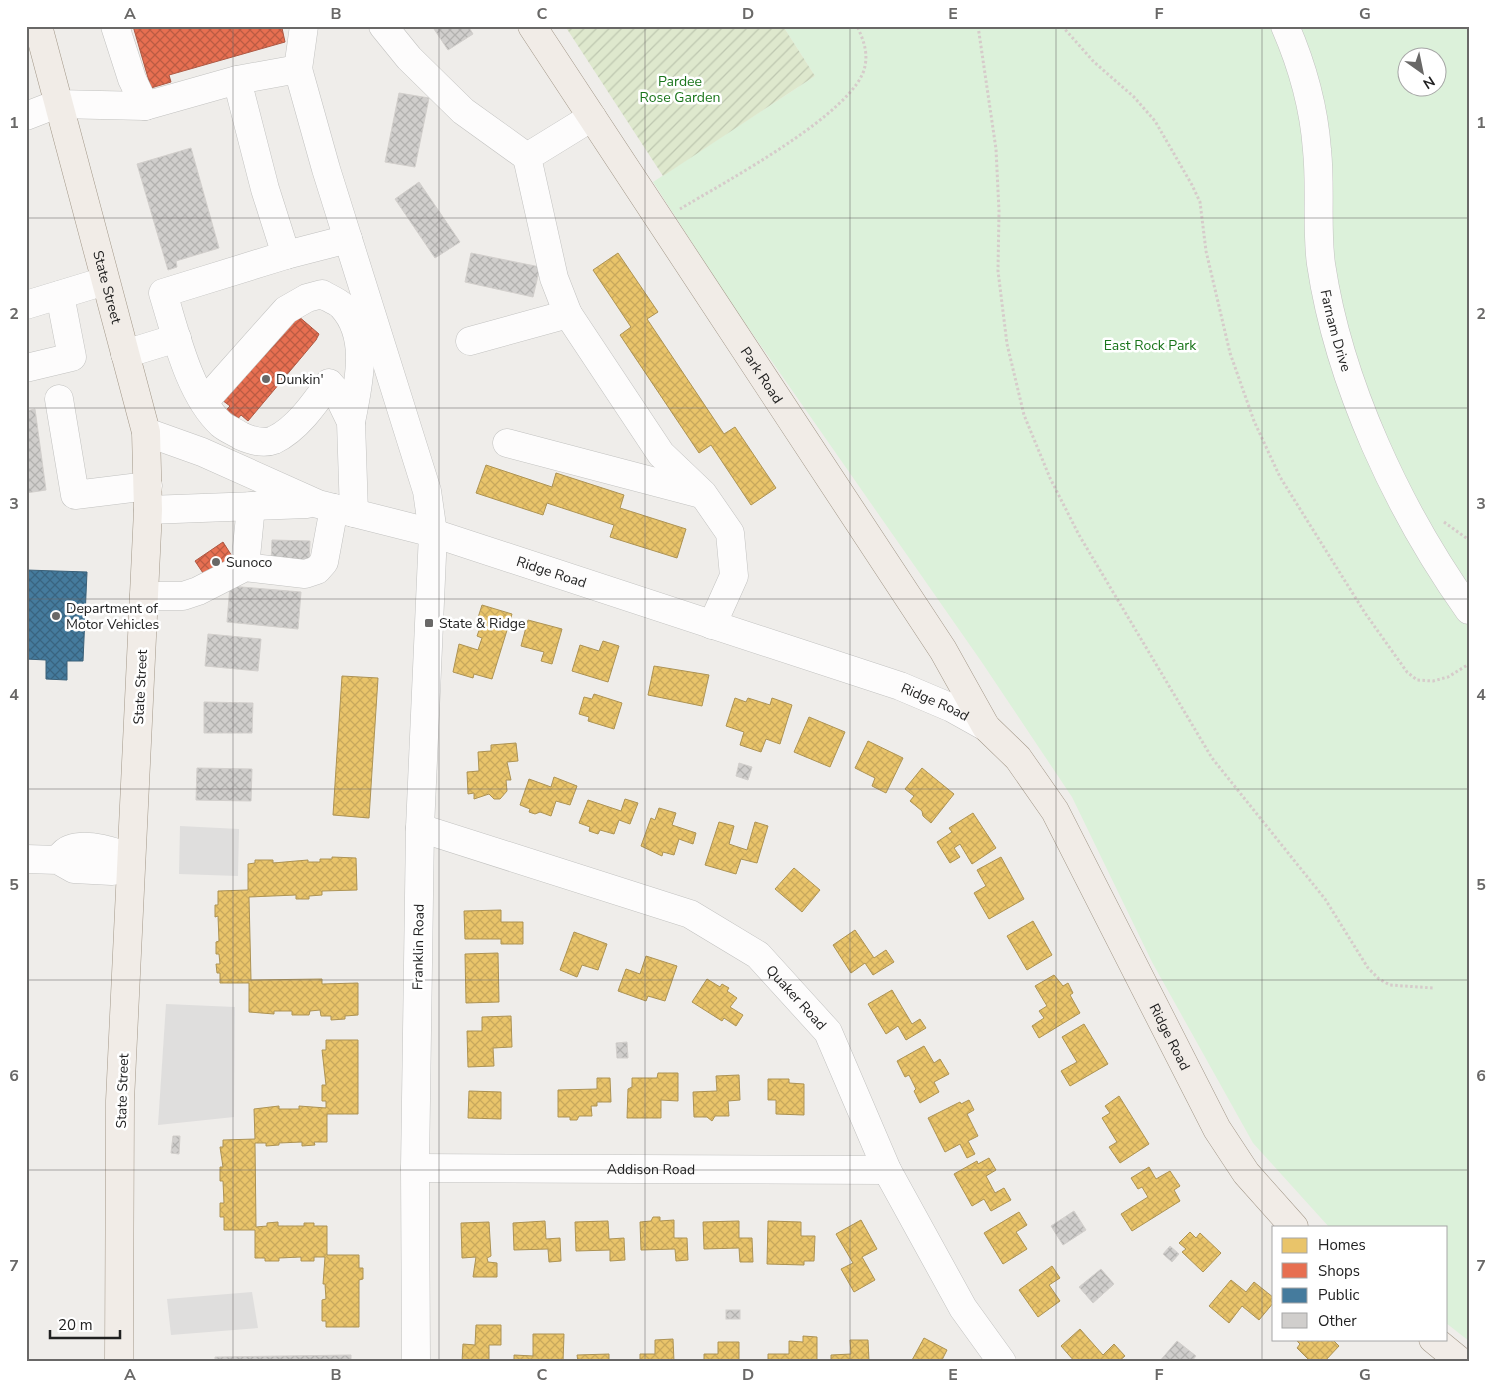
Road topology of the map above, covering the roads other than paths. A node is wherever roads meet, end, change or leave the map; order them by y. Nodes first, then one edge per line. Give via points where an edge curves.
1 (38, 26) edge
2 (115, 26) edge
3 (304, 26) edge
4 (383, 26) edge
5 (532, 26) edge
6 (1285, 26) edge
7 (298, 69) junction
8 (237, 80) junction
9 (57, 104) junction
10 (144, 106) junction
11 (26, 116) edge
12 (592, 117) junction
13 (527, 157) junction
14 (348, 239) junction
15 (286, 255) junction
16 (105, 281) junction
17 (60, 295) junction
18 (26, 306) edge
19 (568, 314) junction
20 (367, 336) junction
21 (177, 338) junction
22 (470, 341) dead end
23 (125, 354) junction
24 (26, 368) edge
25 (60, 399) dead end
26 (204, 402) junction
27 (351, 422) junction
28 (146, 432) junction
29 (507, 443) dead end
30 (702, 494) junction
31 (148, 498) junction
32 (251, 506) junction
33 (335, 508) junction
34 (433, 533) junction
35 (245, 567) junction
36 (144, 596) junction
37 (1469, 610) edge
38 (712, 625) junction
39 (986, 727) junction
40 (420, 828) junction
41 (26, 860) edge
42 (132, 861) junction
43 (414, 1168) junction
44 (887, 1170) junction
45 (1293, 1226) edge
46 (1434, 1340) edge
47 (119, 1362) edge
48 (416, 1362) edge
49 (1002, 1362) edge
50 (1461, 1362) edge

1 - 9 main road, State Street
2 - 10 street
3 - 7 street
4 - 13 street via 409,58 463,112
5 - 12 main road, Park Road
6 - 37 street, Farnam Drive via 1300,65 1314,126 1321,263 1345,362 1394,484 1424,541
7 - 8 street
7 - 14 street
8 - 10 street
8 - 15 street
9 - 10 street
9 - 11 street
9 - 16 main road, State Street
12 - 13 street
12 - 39 main road, Park Road via 943,650
13 - 19 street via 554,278
14 - 15 street
14 - 20 street
15 - 21 street via 163,293
16 - 17 street
16 - 23 main road, State Street
17 - 18 street
17 - 24 street via 72,357
19 - 22 street
19 - 30 street via 661,454
20 - 26 street via 342,306 322,294 307,298 286,310
20 - 27 street via 360,349 359,383
20 - 34 street, Franklin Road via 426,492
21 - 23 street
21 - 26 street
23 - 28 main road, State Street
25 - 31 street, Ridge Road via 75,495
26 - 27 street via 222,425 252,441 273,440 296,424 329,383
27 - 33 street
28 - 31 main road, State Street
28 - 33 street, Ridge Road
29 - 30 street
30 - 38 street via 730,533 734,576
31 - 32 street, Ridge Road
31 - 36 main road, State Street
32 - 33 street, Ridge Road
32 - 35 street
33 - 34 street, Ridge Road
33 - 35 street via 324,562 317,570 305,574
34 - 38 street, Ridge Road
34 - 40 street, Franklin Road
35 - 36 street via 198,592 183,596
36 - 42 main road, State Street
38 - 39 street, Ridge Road via 900,686 952,708
39 - 45 main road, Ridge Road via 1018,758 1055,811 1198,1095 1230,1150
40 - 43 street, Franklin Road
40 - 44 street, Quaker Road via 690,914 758,956 828,1032
41 - 42 street via 58,860 74,869 112,871
42 - 47 main road, State Street via 120,1101
43 - 44 street, Addison Road
43 - 48 street, Franklin Road
44 - 49 street, Quaker Road via 963,1308
46 - 50 main road

